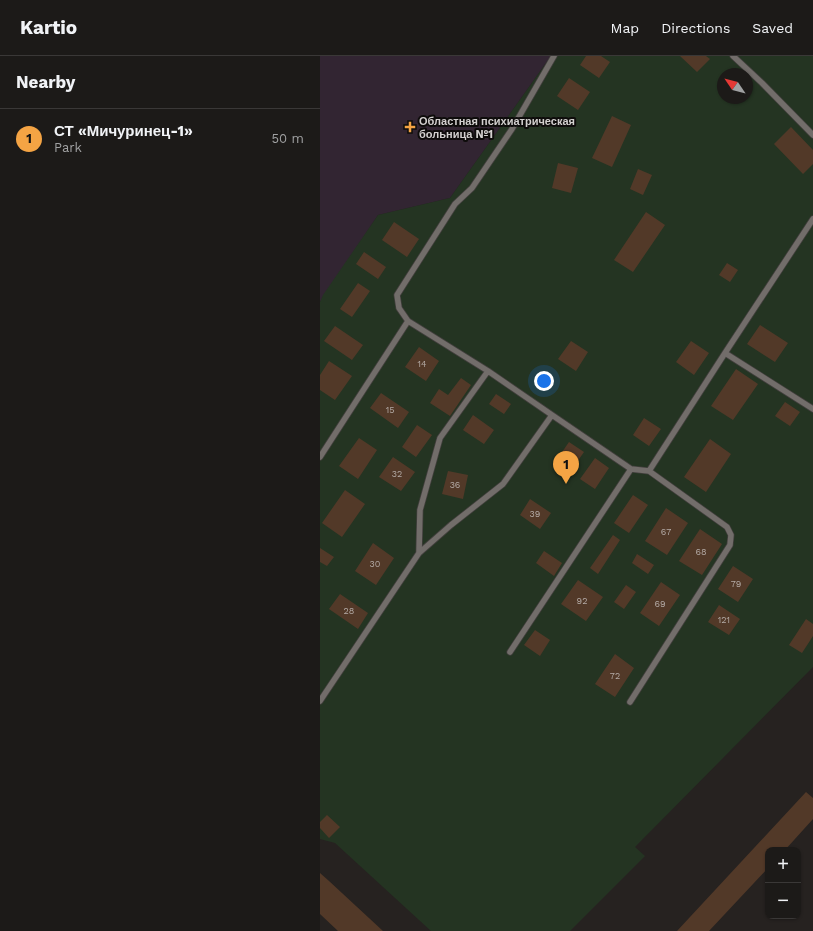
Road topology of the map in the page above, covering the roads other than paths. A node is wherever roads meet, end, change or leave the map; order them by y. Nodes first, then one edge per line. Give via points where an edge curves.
1 (554, 56) edge
2 (733, 56) edge
3 (813, 135) edge
4 (813, 219) edge
5 (408, 321) junction
6 (725, 353) junction
7 (488, 371) junction
8 (813, 409) edge
9 (552, 415) junction
10 (320, 458) edge
11 (631, 469) junction
12 (649, 471) junction
13 (419, 553) junction
14 (510, 652) dead end
15 (320, 701) edge
16 (630, 702) dead end

1 - 5 lane via 512,129 472,188 455,204 398,295 399,308
2 - 3 lane
4 - 6 lane
5 - 7 lane
5 - 10 lane
6 - 8 lane
6 - 12 lane
7 - 9 lane
7 - 13 lane via 440,438 420,510
9 - 11 lane
9 - 13 lane via 503,484 451,524
11 - 12 lane
11 - 14 lane
12 - 16 lane via 727,526 731,535 730,545
13 - 15 lane

